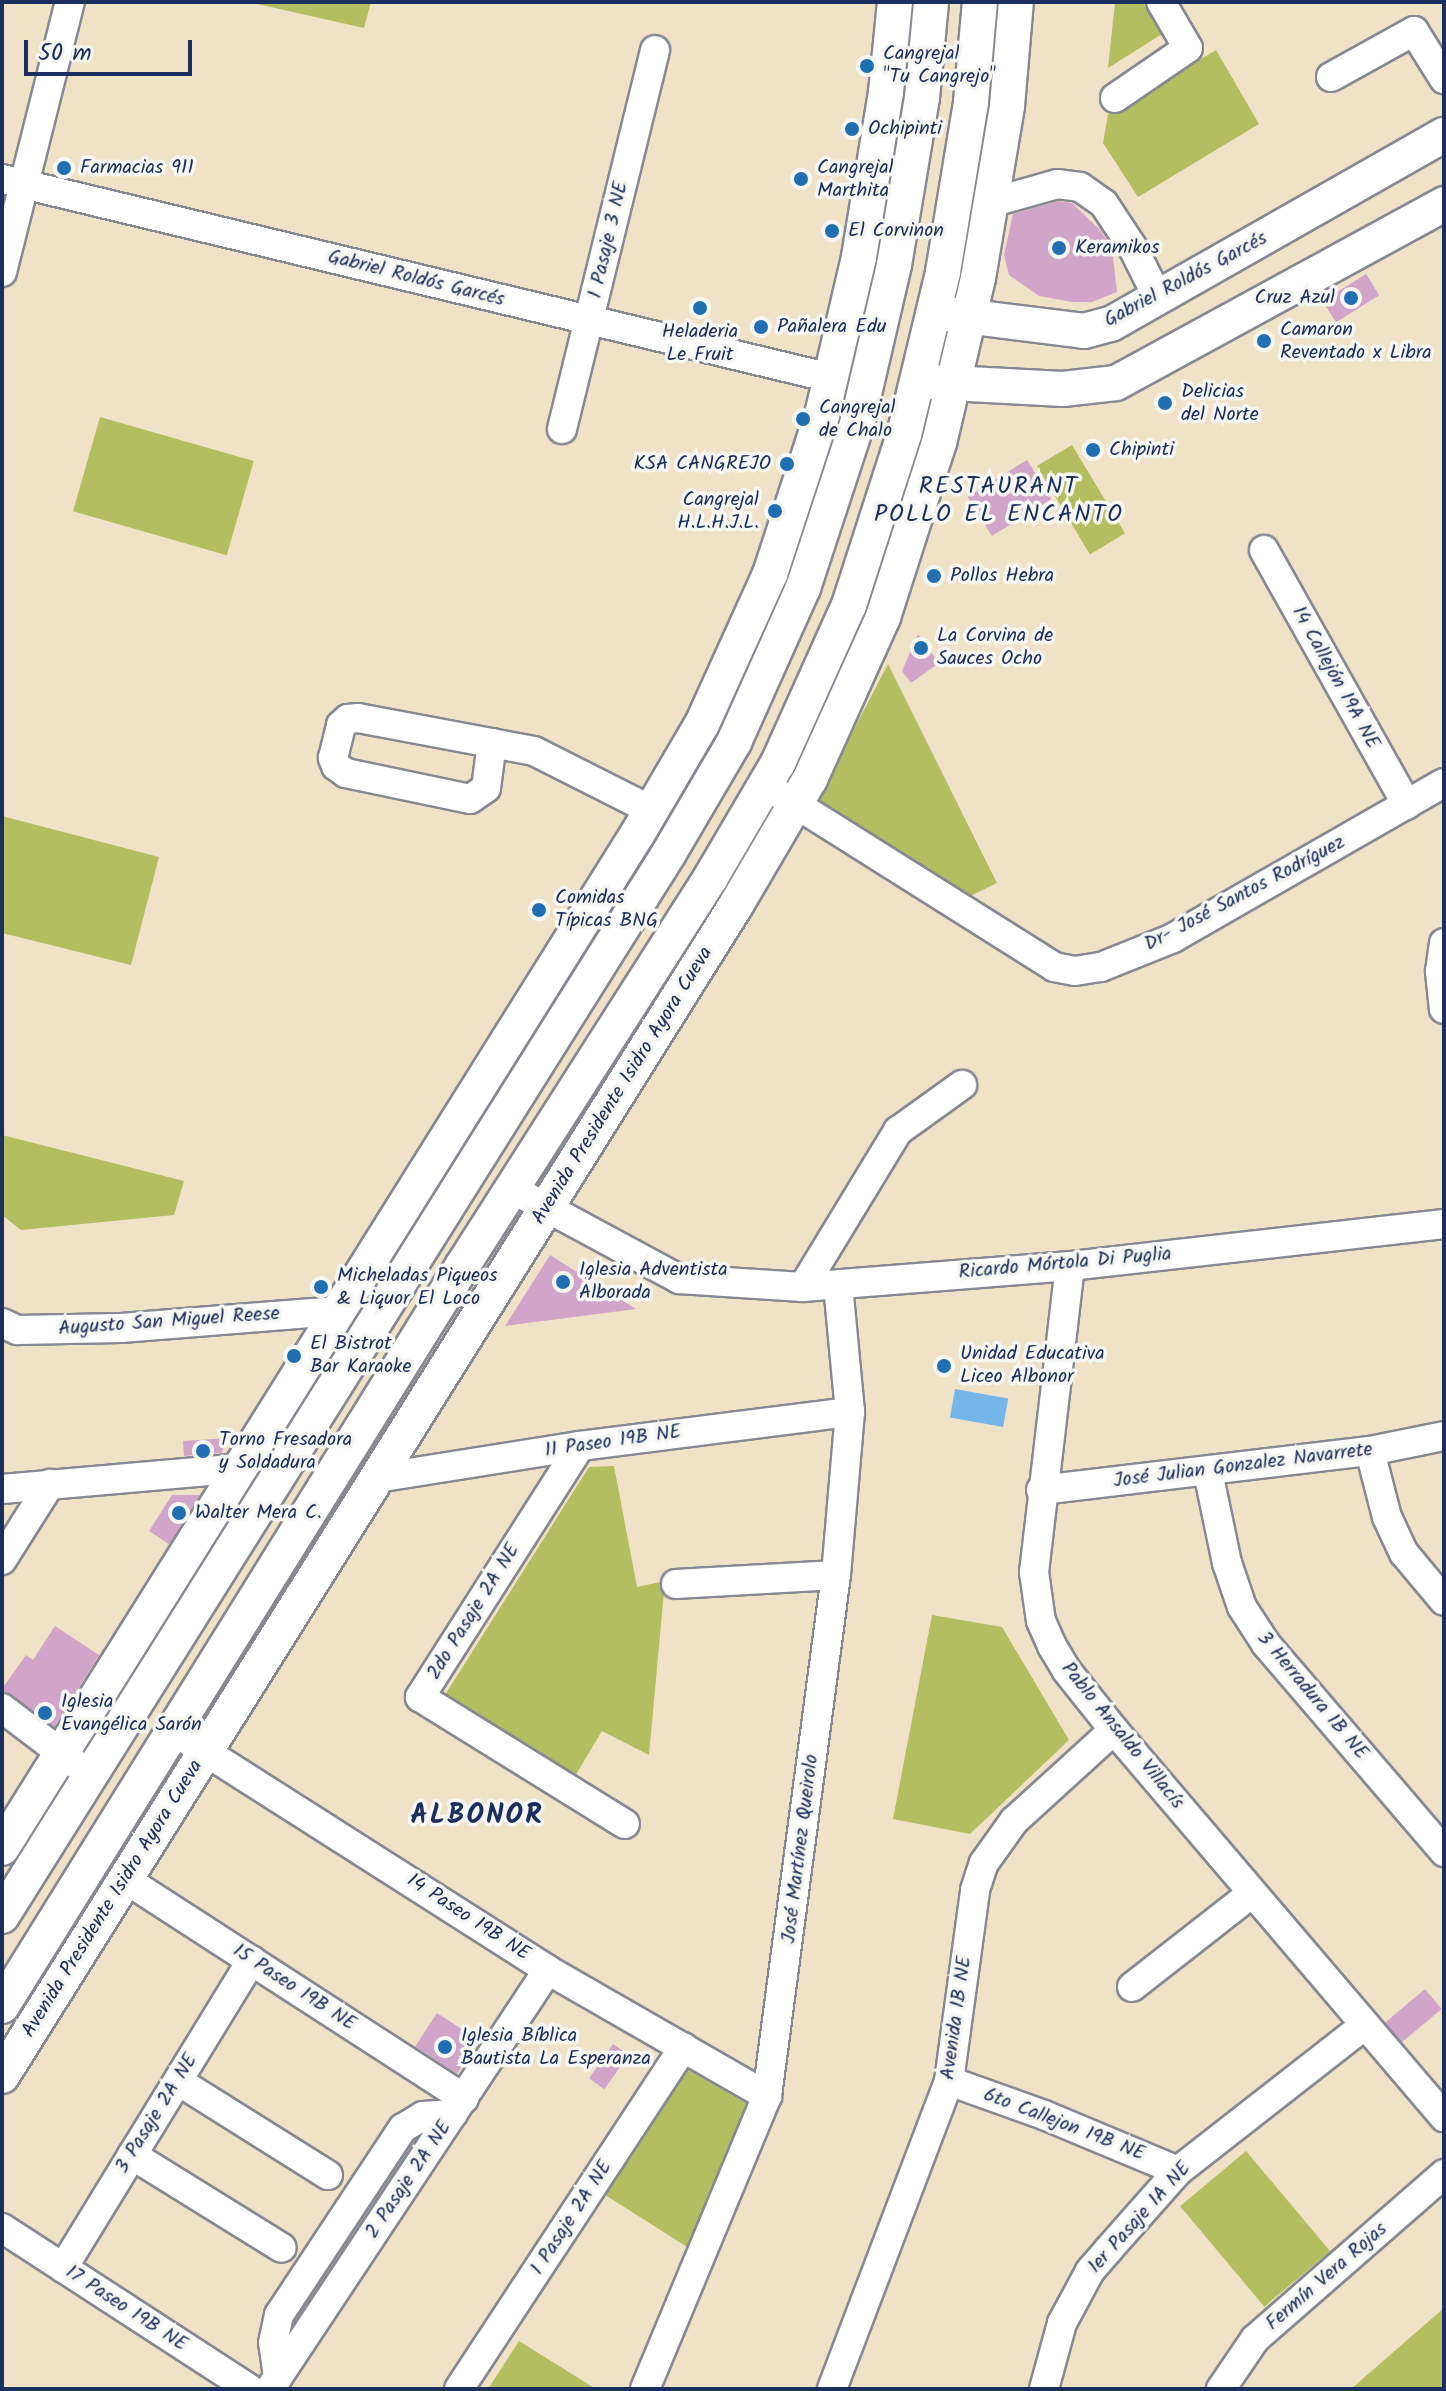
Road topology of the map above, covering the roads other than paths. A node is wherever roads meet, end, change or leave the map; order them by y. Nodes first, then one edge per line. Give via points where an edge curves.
1 (70, 2) edge
2 (895, 2) edge
3 (931, 2) edge
4 (980, 2) edge
5 (1016, 2) edge
6 (1161, 2) edge
7 (655, 50) dead end
8 (1331, 77) dead end
9 (1444, 79) edge
10 (1115, 98) dead end
11 (1444, 135) edge
12 (13, 182) edge
13 (990, 203) junction
14 (1444, 204) edge
15 (2, 272) edge
16 (1158, 298) junction
17 (933, 314) junction
18 (970, 314) junction
19 (590, 320) junction
20 (879, 330) junction
21 (831, 378) junction
22 (868, 379) junction
23 (917, 381) junction
24 (953, 383) junction
25 (562, 429) dead end
26 (1264, 550) dead end
27 (749, 620) junction
28 (782, 635) junction
29 (492, 743) junction
30 (1444, 783) edge
31 (765, 785) junction
32 (796, 803) junction
33 (1407, 805) junction
34 (651, 810) junction
35 (1444, 943) edge
36 (1444, 1009) edge
37 (962, 1085) dead end
38 (441, 1147) junction
39 (473, 1165) junction
40 (512, 1189) junction
41 (546, 1209) junction
42 (1444, 1224) edge
43 (463, 1265) junction
44 (1070, 1266) junction
45 (838, 1285) junction
46 (803, 1287) junction
47 (338, 1311) junction
48 (7, 1334) edge
49 (850, 1412) junction
50 (1444, 1436) edge
51 (580, 1446) junction
52 (1370, 1451) junction
53 (240, 1468) junction
54 (1208, 1472) junction
55 (377, 1478) junction
56 (50, 1484) junction
57 (2, 1489) edge
58 (1041, 1490) junction
59 (2, 1560) edge
60 (836, 1575) junction
61 (676, 1584) dead end
62 (1444, 1601) edge
63 (2, 1708) edge
64 (1114, 1730) junction
65 (173, 1731) junction
66 (206, 1750) junction
67 (62, 1752) junction
68 (90, 1775) junction
69 (625, 1824) dead end
70 (2, 1848) edge
71 (1444, 1852) edge
72 (125, 1879) junction
73 (1251, 1894) junction
74 (2, 1916) edge
75 (252, 1960) junction
76 (548, 1970) junction
77 (1132, 1987) dead end
78 (2, 2006) edge
79 (1365, 2025) junction
80 (684, 2047) junction
81 (2, 2076) edge
82 (178, 2081) junction
83 (949, 2081) junction
84 (767, 2096) junction
85 (458, 2106) junction
86 (1444, 2117) edge
87 (132, 2155) junction
88 (1178, 2171) junction
89 (1444, 2174) edge
90 (328, 2175) dead end
91 (2, 2228) edge
92 (282, 2248) dead end
93 (63, 2268) junction
94 (274, 2383) edge
95 (250, 2389) edge
96 (459, 2389) edge
97 (645, 2389) edge
98 (832, 2389) edge
99 (1044, 2389) edge
100 (1221, 2389) edge

1 - 12 street
2 - 21 main road via 861,245
3 - 20 main road via 922,98
4 - 17 main road, Avenida Presidente Isidro Ayora Cueva via 971,102
5 - 13 main road, Avenida Presidente Isidro Ayora Cueva via 1007,106
6 - 10 street via 1188,48
7 - 19 street, 1 Pasaje 3 NE
8 - 9 street via 1414,31
11 - 16 main road, Gabriel Roldós Garcés
12 - 15 street
12 - 19 street, Gabriel Roldós Garcés
13 - 16 street via 1057,184 1080,187 1104,204
13 - 18 main road, Avenida Presidente Isidro Ayora Cueva
14 - 24 main road, Gabriel Roldós Garcés via 1116,383 1063,389
16 - 18 main road, Gabriel Roldós Garcés via 1111,324 1084,331
17 - 18 main road, Gabriel Roldós Garcés
17 - 20 main road, Gabriel Roldós Garcés
17 - 23 main road, Avenida Presidente Isidro Ayora Cueva
18 - 24 main road, Avenida Presidente Isidro Ayora Cueva
19 - 21 street, Gabriel Roldós Garcés
19 - 25 street, 1 Pasaje 3 NE
20 - 21 main road, Gabriel Roldós Garcés via 861,342
20 - 22 main road
21 - 22 main road, Gabriel Roldós Garcés
21 - 27 main road via 801,485
22 - 23 main road, Gabriel Roldós Garcés
22 - 28 main road via 835,498
23 - 24 main road, Gabriel Roldós Garcés
23 - 31 main road, Avenida Presidente Isidro Ayora Cueva via 881,514 849,605
24 - 32 main road, Avenida Presidente Isidro Ayora Cueva via 919,512 883,617
26 - 33 street, 14 Callejón 19A NE
27 - 28 main road
27 - 34 main road via 702,724
28 - 39 main road via 720,766
29 - 29 street via 486,788 470,799 346,773 333,758 341,725 348,719
29 - 34 street via 534,751
30 - 33 street, Dr- José Santos Rodríguez
31 - 32 street, Dr- José Santos Rodríguez
31 - 40 main road, Avenida Presidente Isidro Ayora Cueva
32 - 33 street, Dr- José Santos Rodríguez via 1054,967 1075,971 1101,967 1173,938
32 - 41 main road, Avenida Presidente Isidro Ayora Cueva
34 - 38 main road
35 - 36 street
37 - 46 street via 894,1137
38 - 39 main road
38 - 47 main road
39 - 43 main road via 493,1180 496,1197 466,1248
39 - 68 main road
40 - 41 street
40 - 43 main road, Avenida Presidente Isidro Ayora Cueva
41 - 46 street, Ricardo Mórtola Di Puglia via 684,1281
41 - 55 main road, Avenida Presidente Isidro Ayora Cueva
42 - 44 street, Ricardo Mórtola Di Puglia
43 - 65 main road, Avenida Presidente Isidro Ayora Cueva
44 - 45 street, Ricardo Mórtola Di Puglia
44 - 58 street, Pablo Ansaldo Villacís
45 - 46 street, Ricardo Mórtola Di Puglia
45 - 49 street, José Martínez Queirolo
47 - 48 street, Augusto San Miguel Reese
47 - 53 main road
49 - 51 street, 11 Paseo 19B NE
49 - 60 street, José Martínez Queirolo
50 - 52 street, José Julian Gonzalez Navarrete
51 - 55 street, 11 Paseo 19B NE
51 - 69 street, 2do Pasaje 2A NE via 420,1697
52 - 54 street, José Julian Gonzalez Navarrete
52 - 62 street via 1387,1517 1404,1553
53 - 56 street
53 - 67 main road
54 - 58 street, José Julian Gonzalez Navarrete
54 - 71 street, 3 Herradura 1B NE via 1242,1607 1266,1644
55 - 66 main road, Avenida Presidente Isidro Ayora Cueva
56 - 57 street
56 - 59 street
58 - 64 street, Pablo Ansaldo Villacís via 1034,1572 1041,1621 1067,1671
60 - 61 street
60 - 84 street, José Martínez Queirolo
63 - 67 street
64 - 73 street, Pablo Ansaldo Villacís
64 - 83 street, Avenida 1B NE via 1014,1821 984,1863 975,1890
65 - 66 street, 14 Paseo 19B NE
65 - 78 main road, Avenida Presidente Isidro Ayora Cueva
66 - 72 main road, Avenida Presidente Isidro Ayora Cueva
66 - 76 street, 14 Paseo 19B NE
67 - 68 street
67 - 70 main road
68 - 74 main road
72 - 75 street, 15 Paseo 19B NE
72 - 81 main road, Avenida Presidente Isidro Ayora Cueva
73 - 77 street
73 - 79 street, Pablo Ansaldo Villacís
75 - 82 street, 3 Pasaje 2A NE
75 - 85 street, 15 Paseo 19B NE
76 - 80 street, 14 Paseo 19B NE
76 - 85 street, 2 Pasaje 2A NE
79 - 86 street, Pablo Ansaldo Villacís
79 - 88 street, 1er Pasaje 1A NE
80 - 84 street, 14 Paseo 19B NE
80 - 96 street, 1 Pasaje 2A NE
82 - 87 street, 3 Pasaje 2A NE
82 - 90 street
83 - 88 street, 6to Callejon 19B NE
83 - 98 street, Avenida 1B NE
84 - 97 street, José Martínez Queirolo
85 - 94 street, 2 Pasaje 2A NE
87 - 92 street
87 - 93 street, 3 Pasaje 2A NE
88 - 99 street, 1er Pasaje 1A NE via 1090,2271 1062,2323
89 - 100 street, Fermín Vera Rojas via 1255,2339
91 - 93 street, 17 Paseo 19B NE
93 - 95 street, 17 Paseo 19B NE

